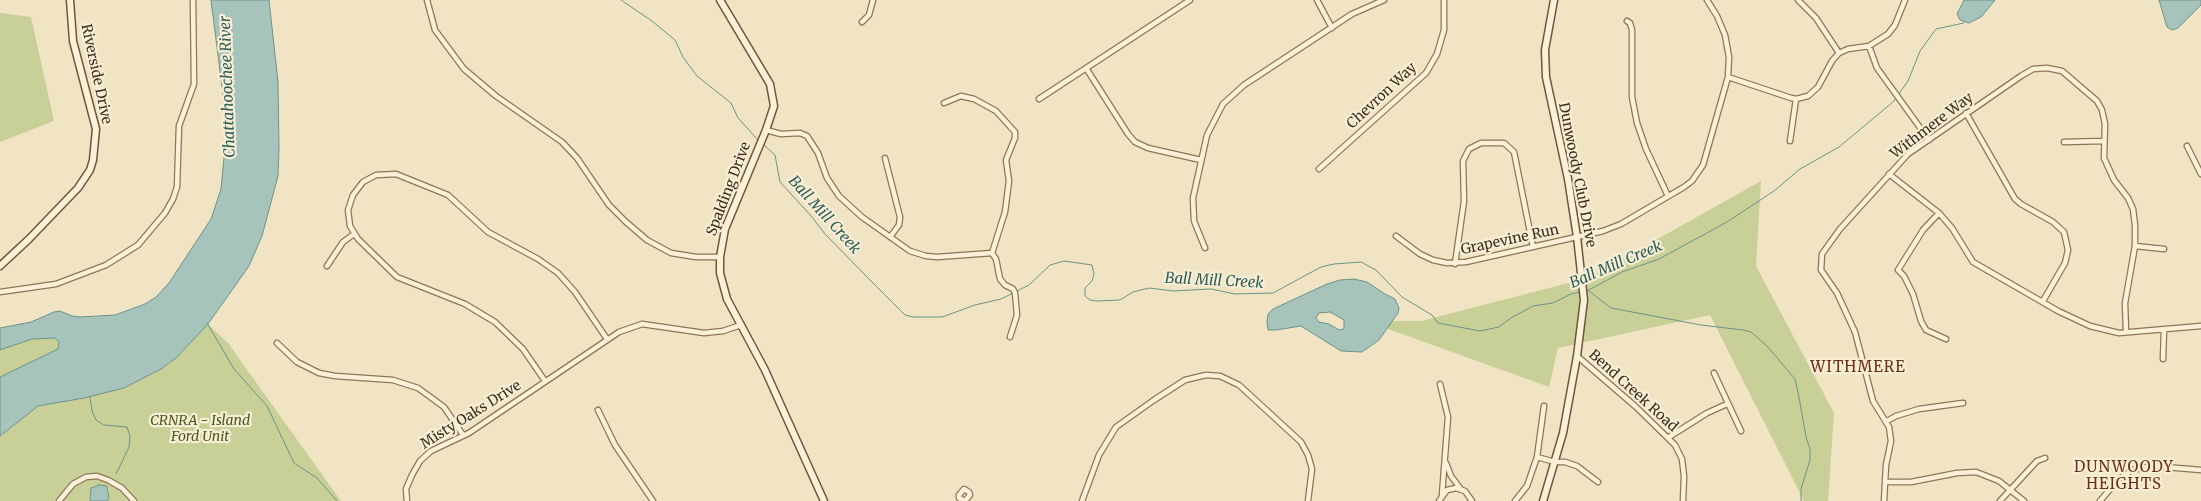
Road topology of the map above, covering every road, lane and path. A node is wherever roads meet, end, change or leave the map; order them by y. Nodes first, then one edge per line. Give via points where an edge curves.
1 (70, 0) edge
2 (193, 0) edge
3 (427, 0) edge
4 (720, 0) edge
5 (872, 0) edge
6 (1190, 0) edge
7 (1317, 0) edge
8 (1384, 0) edge
9 (1444, 0) edge
10 (1554, 0) edge
11 (1708, 0) edge
12 (1798, 0) edge
13 (1905, 0) edge
14 (1627, 20) dead end
15 (862, 22) dead end
16 (1332, 28) junction
17 (1869, 46) junction
18 (1839, 53) junction
19 (1086, 68) junction
20 (1728, 77) junction
21 (1039, 99) dead end
22 (1796, 99) junction
23 (944, 103) dead end
24 (1966, 113) junction
25 (766, 130) junction
26 (1929, 140) junction
27 (2104, 140) junction
28 (1790, 141) dead end
29 (2064, 142) dead end
30 (2187, 146) dead end
31 (885, 158) dead end
32 (1201, 160) junction
33 (1319, 169) dead end
34 (1889, 174) junction
35 (2201, 174) edge
36 (1668, 196) junction
37 (1939, 213) junction
38 (354, 234) junction
39 (1396, 236) dead end
40 (890, 237) junction
41 (1577, 237) junction
42 (2135, 246) junction
43 (1533, 247) junction
44 (1204, 248) dead end
45 (2164, 249) dead end
46 (992, 253) junction
47 (720, 257) junction
48 (1454, 264) junction
49 (0, 266) edge
50 (327, 266) dead end
51 (0, 292) edge
52 (2043, 301) junction
53 (741, 325) junction
54 (2201, 326) edge
55 (2164, 330) junction
56 (2126, 332) junction
57 (1010, 336) dead end
58 (607, 339) junction
59 (1946, 339) dead end
60 (277, 343) dead end
61 (1577, 356) junction
62 (2163, 359) dead end
63 (1714, 374) dead end
64 (546, 381) junction
65 (1440, 384) dead end
66 (1727, 404) junction
67 (1963, 404) dead end
68 (1544, 406) dead end
69 (598, 410) dead end
70 (1887, 421) junction
71 (1740, 431) dead end
72 (463, 435) junction
73 (1669, 437) junction
74 (1537, 457) junction
75 (2045, 458) dead end
76 (1446, 462) junction
77 (1555, 462) junction
78 (2201, 470) edge
79 (1598, 482) dead end
80 (1885, 482) junction
81 (1460, 488) junction
82 (2010, 490) junction
83 (1442, 495) junction
84 (1470, 496) junction
85 (59, 501) edge
86 (134, 501) edge
87 (406, 501) edge
88 (652, 501) edge
89 (824, 501) edge
90 (1082, 501) edge
91 (1308, 501) edge
92 (1439, 501) edge
93 (1472, 501) edge
94 (1478, 501) edge
95 (1515, 501) edge
96 (1543, 501) edge
97 (1683, 501) edge
98 (1884, 501) edge
99 (2000, 501) edge
100 (2024, 501) edge
101 (2100, 501) edge

1 - 49 street, Riverside Drive via 73,42 96,129 93,160 78,188
2 - 51 street via 194,84 179,126 177,187 166,213 138,246 106,265 56,284
3 - 47 street via 436,30 464,69 496,96 562,142 609,205 626,222 647,240 671,253
4 - 25 street, Spalding Drive via 770,84 774,106
5 - 15 street via 869,14
6 - 19 street
7 - 16 street
8 - 16 street
9 - 33 street, Chevron Way via 1444,30 1437,54 1426,73
10 - 41 street, Dunwoody Club Drive via 1545,50 1546,77
11 - 20 street, Grapevine Run via 1725,35
12 - 18 street via 1816,18
13 - 17 street via 1892,30
14 - 36 street via 1632,30 1635,115
16 - 32 street via 1232,94 1210,126
17 - 18 street
17 - 26 street via 1877,68
18 - 22 street via 1818,88 1808,96
19 - 21 street
19 - 32 street via 1135,142
20 - 22 street
20 - 36 street, Grapevine Run via 1703,165 1692,181
22 - 28 street
23 - 46 street via 960,96 974,99 996,111 1014,132 1015,138 1006,160 1009,181 1005,212
24 - 26 street, Withmere Way
24 - 27 street, Withmere Way via 2028,72 2058,69 2097,101 2104,116
24 - 52 street via 2015,199 2064,232 2068,250 2065,263
25 - 40 street via 807,136 839,196
25 - 47 street, Spalding Drive via 725,229
26 - 34 street, Withmere Way via 1908,154
27 - 29 street
27 - 42 street, Withmere Way via 2104,158 2108,168 2133,209
30 - 35 street
31 - 40 street via 900,217 899,225
32 - 44 street via 1192,208
34 - 37 street
34 - 70 street, Withmere Way via 1826,248 1820,265 1855,332 1874,401
36 - 41 street, Grapevine Run via 1621,224
37 - 52 street via 1973,262
37 - 59 street via 1923,230 1898,270 1913,294 1926,330
38 - 50 street via 343,242
38 - 58 street via 348,219 350,203 357,188 370,178 396,174 439,190 488,232 538,259 558,274 575,292
38 - 64 street via 397,278 465,304 495,322 523,349
39 - 48 street, Grapevine Run via 1427,258
40 - 46 street via 910,251 926,256
41 - 43 street, Grapevine Run
41 - 61 street, Dunwoody Club Drive via 1584,300
42 - 45 street
42 - 56 street, Withmere Way via 2125,303
43 - 48 street, Grapevine Run
43 - 48 street via 1514,152 1504,143 1481,143 1469,149 1463,161 1464,201
46 - 57 street via 1000,280 1015,293 1017,315
47 - 53 street, Spalding Drive via 724,288
52 - 56 street via 2090,326
53 - 58 street via 704,333 642,324 625,328
53 - 89 street, Spalding Drive via 765,370
54 - 55 street
55 - 56 street
55 - 62 street
58 - 64 street, Misty Oaks Drive
60 - 72 street via 297,362 319,373 393,380 418,388 444,407
61 - 73 street, Bend Creek Road
61 - 77 street, Dunwoody Club Drive
63 - 66 street
64 - 72 street, Misty Oaks Drive
65 - 76 street via 1448,417
66 - 71 street
66 - 73 street
67 - 70 street via 1919,409
68 - 74 street
69 - 88 street via 615,445
70 - 80 street, Withmere Way via 1891,442
72 - 87 street, Misty Oaks Drive via 439,445 420,461 408,483
73 - 97 street, Bend Creek Road via 1682,459
74 - 77 street
74 - 95 street via 1527,486
75 - 82 street via 2037,461
76 - 81 street
76 - 83 street
77 - 79 street via 1577,466
77 - 96 street, Dunwoody Club Drive
78 - 101 street via 2153,466 2132,470 2118,480
80 - 82 street via 1911,482 1969,471 1999,481
80 - 98 street, Withmere Way
81 - 83 street via 1450,489
81 - 84 street
82 - 99 street
82 - 100 street
83 - 92 street
84 - 93 street
84 - 94 street
85 - 86 street via 73,484 86,477 97,476 122,488
90 - 91 street via 1099,455 1116,427 1185,380 1206,375 1220,376 1239,385 1301,442 1312,469

